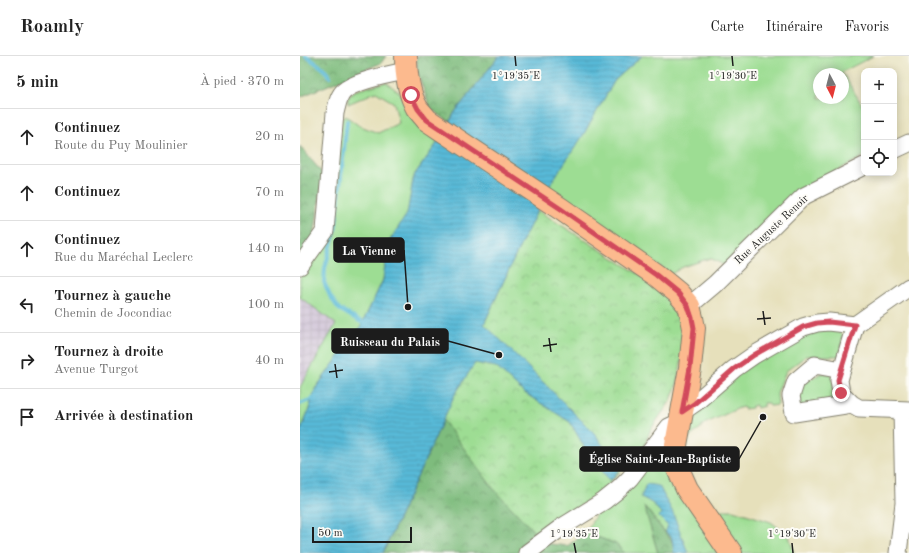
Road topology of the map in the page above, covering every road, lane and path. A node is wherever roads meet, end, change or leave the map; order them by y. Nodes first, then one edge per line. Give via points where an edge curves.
1 (406, 63) edge
2 (909, 143) edge
3 (897, 149) edge
4 (861, 168) edge
5 (300, 266) edge
6 (909, 287) edge
7 (688, 306) junction
8 (855, 325) junction
9 (842, 370) junction
10 (852, 404) junction
11 (906, 410) edge
12 (681, 417) junction
13 (527, 553) edge
14 (731, 553) edge
15 (898, 553) edge

1 - 5 street via 343,91 335,113 325,231
1 - 7 main road via 411,95 427,120 656,275 678,293
2 - 3 street
4 - 7 street, Rue Auguste Renoir via 804,196 715,284
6 - 8 street
7 - 12 main road via 694,328
8 - 9 street
8 - 12 street via 829,322 803,327 734,369
9 - 10 street via 838,380 841,393
9 - 10 street via 815,365 796,381 791,396 794,413
10 - 11 street via 859,408
11 - 15 street via 904,502
12 - 13 street via 669,427 619,489
12 - 14 main road via 676,445 678,469 687,490

